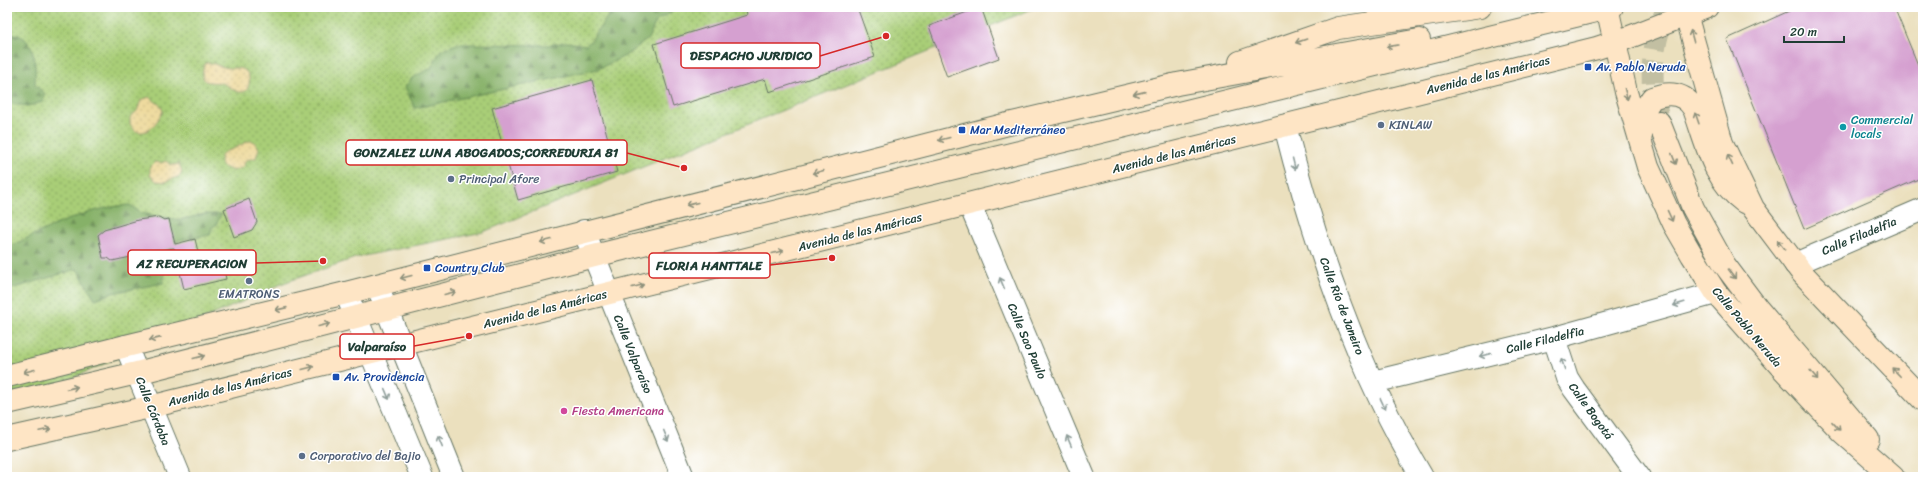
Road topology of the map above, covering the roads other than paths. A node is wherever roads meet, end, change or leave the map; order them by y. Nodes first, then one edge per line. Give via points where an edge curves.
1 (1480, 7) edge
2 (1552, 7) edge
3 (1608, 7) edge
4 (1707, 7) edge
5 (1685, 11) edge
6 (1614, 42) junction
7 (1177, 84) junction
8 (1660, 122) tunnel mouth
9 (1285, 126) junction
10 (1641, 142) junction
11 (970, 205) junction
12 (1753, 208) junction
13 (1923, 209) edge
14 (584, 231) junction
15 (594, 256) junction
16 (1795, 264) junction
17 (377, 285) junction
18 (346, 293) junction
19 (608, 293) junction
20 (1716, 293) junction
21 (386, 309) junction
22 (355, 317) junction
23 (1554, 338) junction
24 (401, 345) junction
25 (126, 346) junction
26 (370, 353) junction
27 (137, 373) junction
28 (7, 376) edge
29 (1373, 382) junction
30 (1923, 400) edge
31 (7, 403) edge
32 (150, 407) junction
33 (7, 439) edge
34 (180, 477) edge
35 (422, 477) edge
36 (454, 477) edge
37 (683, 477) edge
38 (1084, 477) edge
39 (1422, 477) edge
40 (1639, 477) edge
41 (1893, 477) edge
42 (1900, 477) edge

1 -> 7 main road via 1338,28
2 -> 7 main road via 1412,42
3 - 6 main road, Calle Pablo Neruda
3 - 15 main road
4 - 5 main road, Avenida de las Américas
5 - 6 main road, Avenida de las Américas
12 -> 5 main road via 1722,143
6 - 9 main road, Avenida de las Américas
6 -> 10 main road, Calle Pablo Neruda
7 -> 14 main road via 958,136
8 -> 42 main road via 1693,208 1724,264
9 - 11 main road, Avenida de las Américas
9 -> 29 street, Calle Río de Janeiro via 1323,260 1340,308
12 -> 10 main road via 1730,190 1722,179 1711,159 1694,109 1683,96 1662,94 1652,98 1643,115
10 -> 20 main road, Calle Pablo Neruda via 1648,166 1674,224
19 -> 11 main road, Avenida de las Américas
38 -> 11 street, Calle Sao Paulo
16 -> 12 main road
13 - 16 street, Calle Filadelfia
14 - 15 street, Calle Valparaíso
14 -> 17 main road
15 - 19 street, Calle Valparaíso
21 -> 15 main road
30 -> 16 main road
17 - 18 main road
17 - 21 street
18 - 22 street
18 -> 25 main road
19 - 24 main road, Avenida de las Américas
19 -> 37 street, Calle Valparaíso
20 -> 23 street, Calle Filadelfia
20 -> 41 main road, Calle Pablo Neruda via 1842,432
21 - 22 main road
21 - 24 street
22 - 26 street
27 -> 22 main road
23 -> 29 street, Calle Filadelfia
40 -> 23 street, Calle Bogotá via 1567,378
24 - 26 main road, Avenida de las Américas
36 -> 24 street
25 - 27 street, Calle Córdoba
25 -> 28 main road
32 -> 26 main road, Avenida de las Américas
26 -> 35 street
31 -> 27 main road
27 - 32 street, Calle Córdoba
29 -> 39 street, Calle Río de Janeiro via 1398,435
33 -> 32 main road, Avenida de las Américas
32 - 34 street, Calle Córdoba

